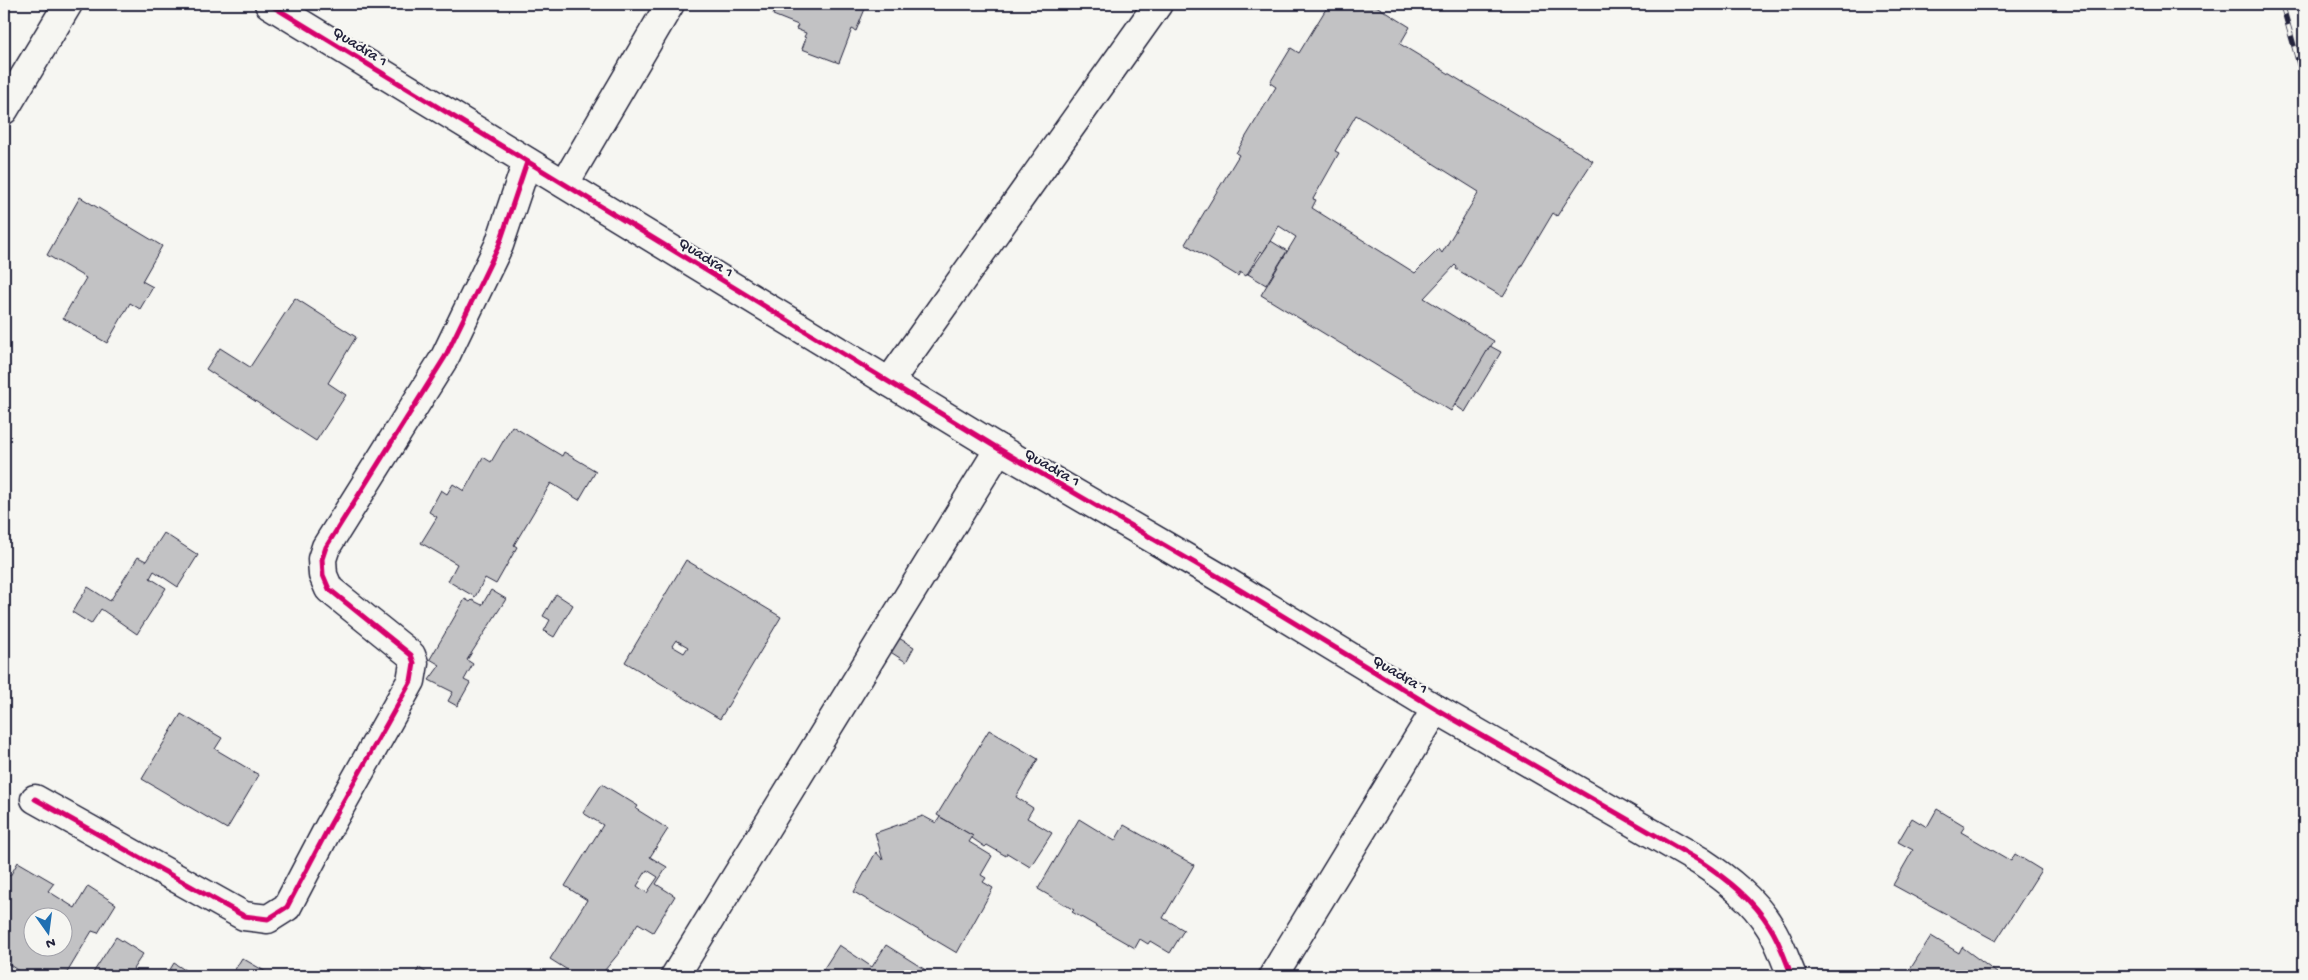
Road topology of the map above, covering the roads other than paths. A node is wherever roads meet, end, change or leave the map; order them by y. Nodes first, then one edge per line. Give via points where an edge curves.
1 (68, 4) edge
2 (269, 4) edge
3 (670, 4) edge
4 (1158, 4) edge
5 (4, 110) edge
6 (527, 162) junction
7 (565, 183) junction
8 (889, 382) junction
9 (999, 449) junction
10 (1436, 709) junction
11 (35, 799) dead end
12 (676, 976) edge
13 (1273, 976) edge
14 (1792, 976) edge

1 - 5 street
2 - 6 street, Quadra 1
3 - 7 street
4 - 8 street
6 - 7 street, Quadra 1
6 - 11 street via 499,244 445,357 326,547 322,559 323,576 329,589 399,643 414,663 411,681 287,907 268,919 244,916
7 - 8 street, Quadra 1
8 - 9 street, Quadra 1
9 - 10 street, Quadra 1
9 - 12 street
10 - 13 street
10 - 14 street, Quadra 1 via 1700,861 1724,878 1752,902 1770,927

